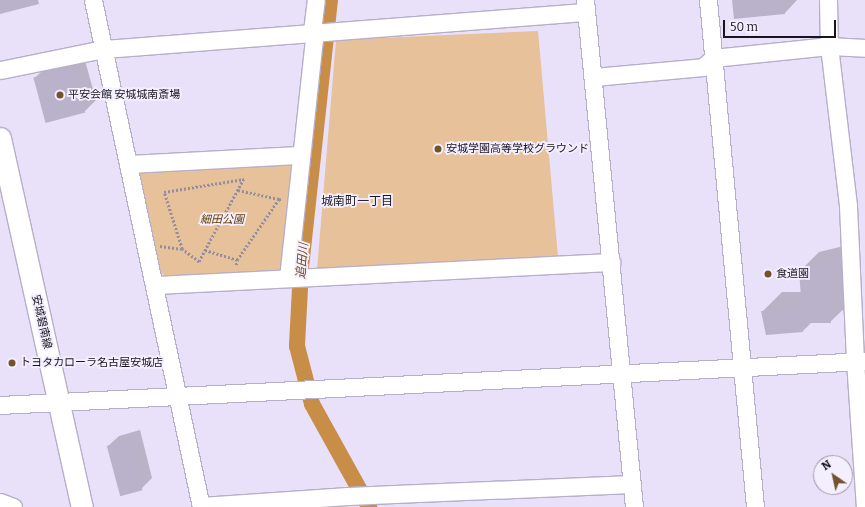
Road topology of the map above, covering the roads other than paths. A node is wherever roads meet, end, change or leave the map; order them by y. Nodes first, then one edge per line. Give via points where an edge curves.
1 (93, 0) edge
2 (316, 0) edge
3 (708, 0) edge
4 (828, 0) edge
5 (586, 6) edge
6 (321, 31) junction
7 (829, 46) junction
8 (865, 48) edge
9 (102, 49) junction
10 (714, 58) junction
11 (0, 70) edge
12 (594, 78) junction
13 (0, 138) edge
14 (300, 155) junction
15 (128, 164) junction
16 (611, 262) junction
17 (297, 278) junction
18 (155, 285) junction
19 (860, 361) edge
20 (741, 366) junction
21 (622, 371) junction
22 (179, 396) junction
23 (59, 402) junction
24 (0, 405) edge
25 (864, 478) edge
26 (632, 484) junction
27 (357, 498) edge
28 (0, 502) edge
29 (13, 507) edge
30 (82, 507) edge
31 (201, 507) edge
32 (634, 507) edge
33 (755, 507) edge
34 (865, 507) edge

1 - 9 street
2 - 6 street
3 - 10 street
4 - 7 street
5 - 6 street
5 - 12 street
6 - 9 street
6 - 14 street via 314,40 303,148
7 - 8 street
7 - 10 street
7 - 19 street via 848,206
9 - 11 street
9 - 15 street
10 - 12 street via 702,68
10 - 20 street
12 - 16 street
13 - 23 main road, 安城碧南線
14 - 15 street
14 - 17 street via 296,204
15 - 18 street
16 - 17 street
16 - 21 street
17 - 18 street
18 - 22 street
19 - 20 street
19 - 25 street
20 - 21 street
20 - 33 street
21 - 22 street
21 - 26 street
22 - 23 street
22 - 31 street
23 - 24 street
23 - 30 main road, 安城碧南線
25 - 34 street
26 - 27 street
26 - 32 street
27 - 31 street
28 - 29 street

